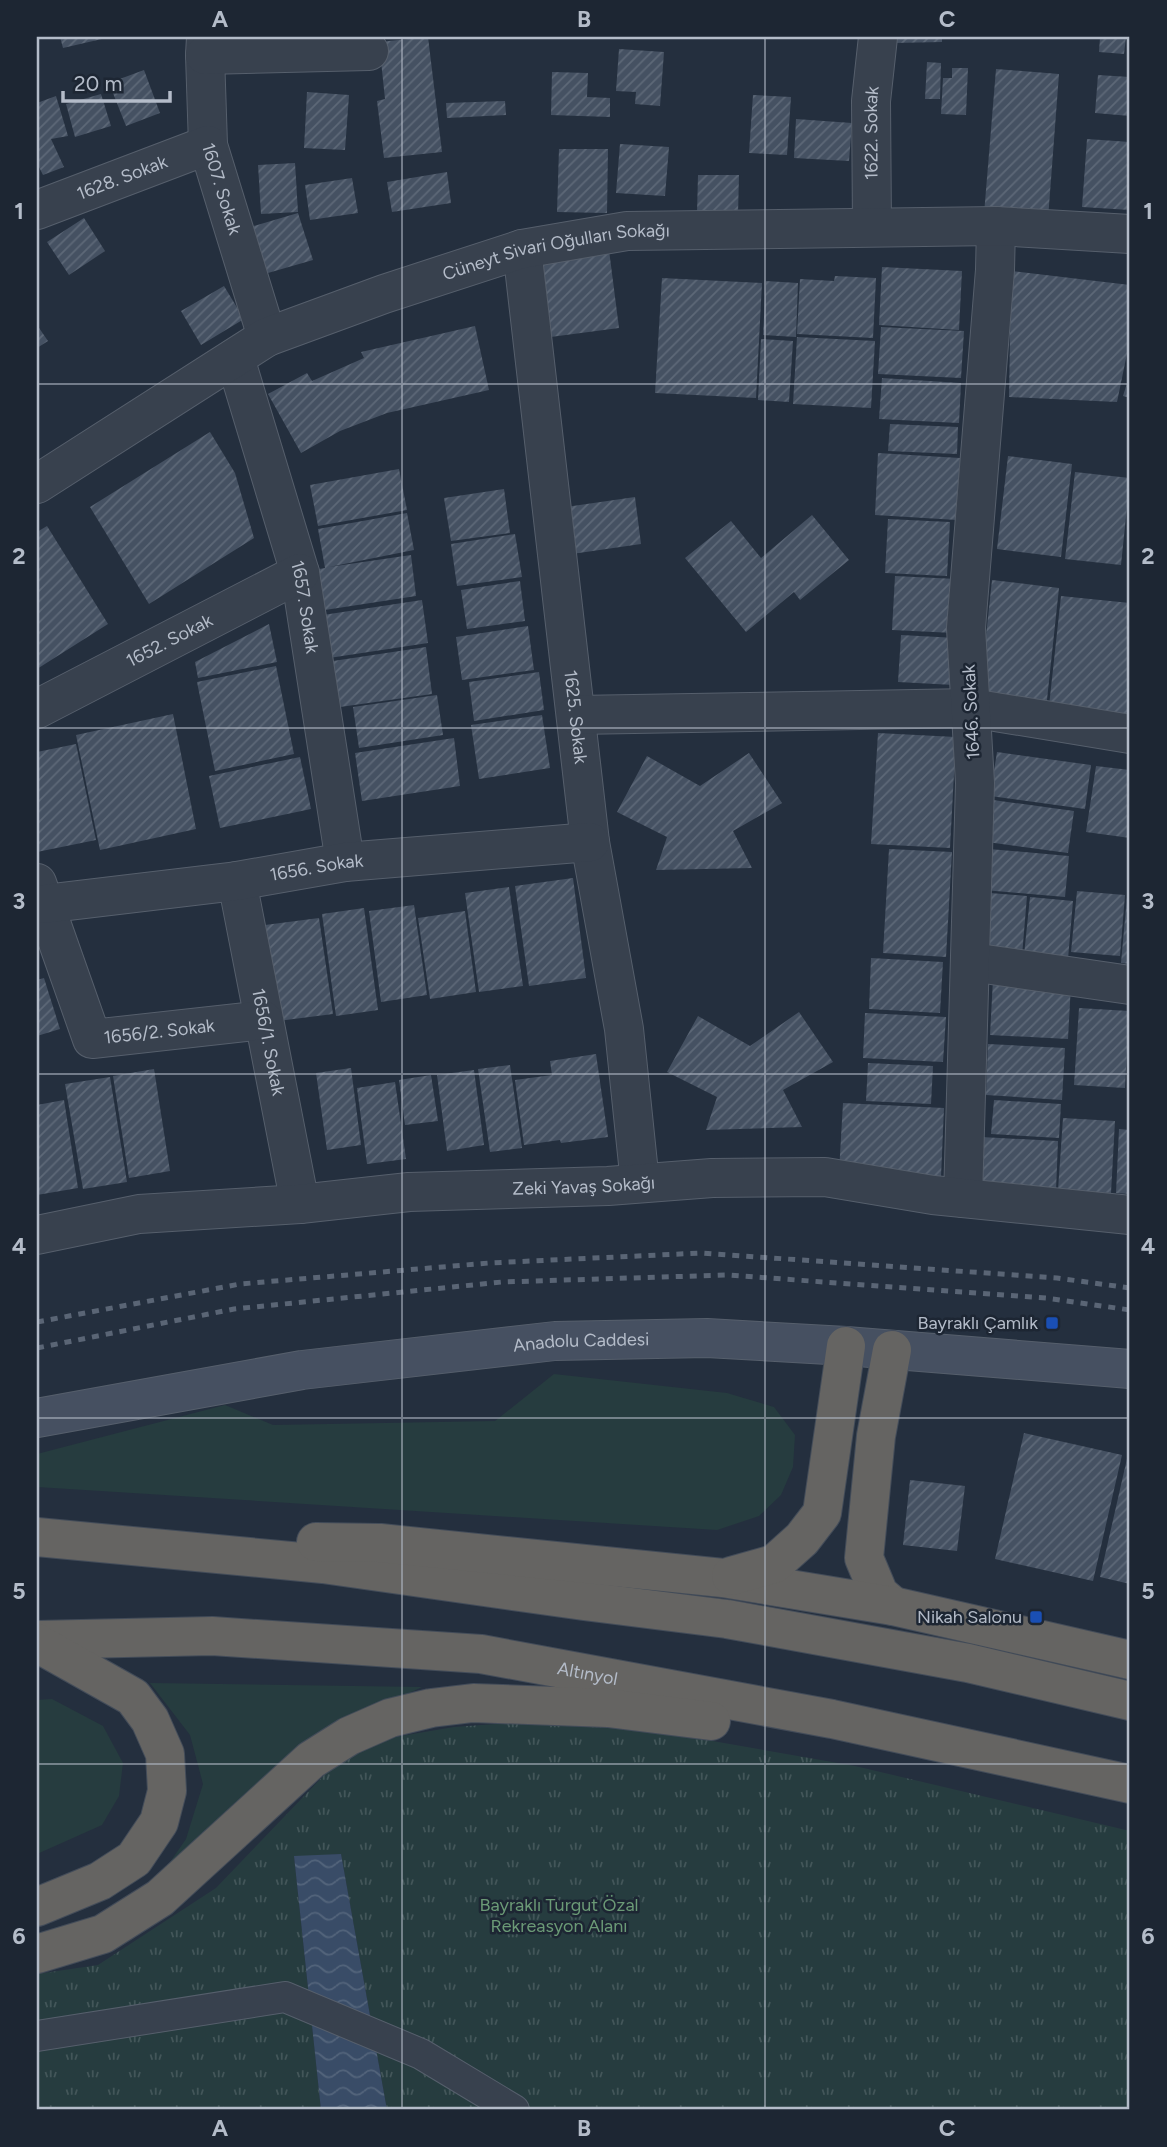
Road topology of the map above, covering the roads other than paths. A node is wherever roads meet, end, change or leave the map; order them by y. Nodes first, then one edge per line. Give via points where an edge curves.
1 (878, 37) edge
2 (206, 46) edge
3 (369, 51) dead end
4 (208, 145) junction
5 (37, 210) edge
6 (996, 226) junction
7 (872, 227) junction
8 (1130, 234) edge
9 (522, 249) junction
10 (267, 337) junction
11 (236, 358) junction
12 (37, 484) edge
13 (300, 572) junction
14 (971, 708) junction
15 (37, 709) edge
16 (576, 715) junction
17 (1130, 734) edge
18 (590, 842) junction
19 (345, 862) junction
20 (237, 881) junction
21 (40, 893) edge
22 (971, 962) junction
23 (1130, 985) edge
24 (263, 1020) junction
25 (640, 1183) junction
26 (963, 1198) junction
27 (300, 1205) junction
28 (1130, 1215) edge
29 (37, 1235) edge
30 (846, 1346) junction
31 (892, 1350) junction
32 (1130, 1369) edge
33 (37, 1418) edge
34 (37, 1536) edge
35 (723, 1578) junction
36 (893, 1606) junction
37 (37, 1641) edge
38 (1130, 1660) edge
39 (1130, 1701) edge
40 (832, 1718) junction
41 (1130, 1784) edge
42 (37, 1907) edge
43 (37, 1954) edge
44 (37, 2036) edge
45 (514, 2110) edge

1 - 7 street, 1622. Sokak via 871,101
2 - 3 street
2 - 4 street, 1607. Sokak
4 - 5 street, 1628. Sokak
4 - 10 street, 1607. Sokak
6 - 7 street, Cüneyt Sivari Oğulları Sokağı
6 - 8 street, Cüneyt Sivari Oğulları Sokağı
6 - 14 street, 1646. Sokak via 966,628
7 - 9 street, Cüneyt Sivari Oğulları Sokağı via 628,231
9 - 10 street, Cüneyt Sivari Oğulları Sokağı
9 - 16 street, 1625. Sokak
10 - 11 street, Cüneyt Sivari Oğulları Sokağı
11 - 12 street, Cüneyt Sivari Oğulları Sokağı
11 - 13 street, 1657. Sokak
13 - 15 street, 1652. Sokak
13 - 19 street, 1657. Sokak
14 - 16 street
14 - 17 street
14 - 22 street, 1646. Sokak via 975,783
16 - 18 street, 1625. Sokak
18 - 19 street, 1656. Sokak
18 - 25 street, 1625. Sokak via 624,1029
19 - 20 street, 1656. Sokak
20 - 21 street, 1656. Sokak
20 - 24 street, 1656/1. Sokak
21 - 24 street, 1656/2. Sokak via 92,1039
22 - 23 street
22 - 26 street, 1646. Sokak
24 - 27 street, 1656/1. Sokak
25 - 26 street, Zeki Yavaş Sokağı via 824,1177
25 - 27 street, Zeki Yavaş Sokağı via 409,1192
26 - 28 street, Zeki Yavaş Sokağı
27 - 29 street, Zeki Yavaş Sokağı via 139,1214
30 - 31 main road, Anadolu Caddesi
30 - 33 main road, Anadolu Caddesi via 707,1338 555,1341 302,1370
30 - 35 highway via 822,1513 774,1564
31 - 32 main road, Anadolu Caddesi
31 - 36 highway via 876,1436 864,1558 879,1594
34 - 35 highway via 380,1543
34 - 39 highway via 323,1564 727,1619 968,1663
35 - 36 highway
36 - 38 highway
37 - 40 highway, Altınyol via 212,1636 481,1654
37 - 42 highway via 133,1697 150,1720 164,1754 167,1791 159,1822 134,1859 100,1881
40 - 41 highway, Altınyol
40 - 43 highway via 738,1724 608,1708 473,1703 390,1718 311,1760 160,1898 103,1934
44 - 45 street via 285,1997 421,2054

